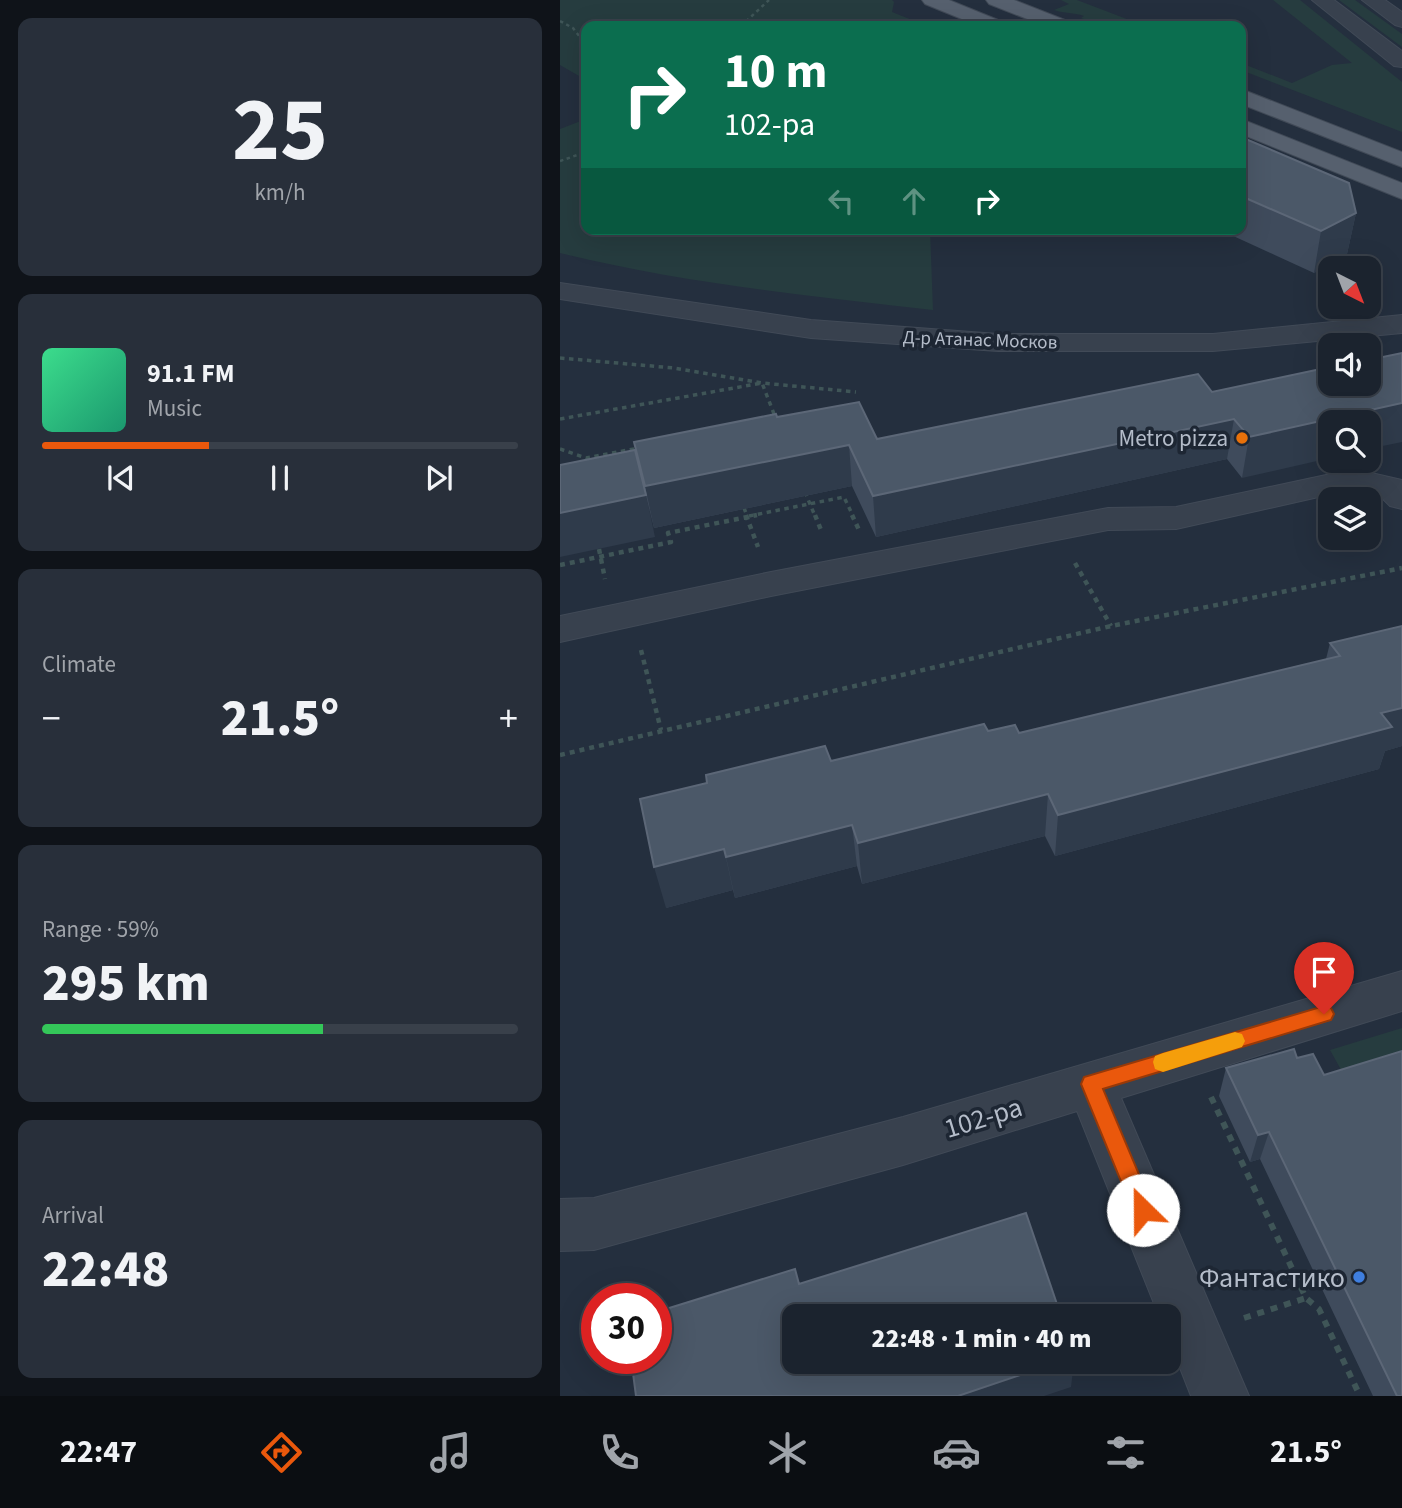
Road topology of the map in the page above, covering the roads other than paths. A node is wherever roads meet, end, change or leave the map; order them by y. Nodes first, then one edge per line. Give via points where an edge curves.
1 (932, 0) edge
2 (996, 0) edge
3 (1321, 0) edge
4 (1372, 0) edge
5 (984, 21) edge
6 (1050, 21) edge
7 (1402, 21) edge
8 (1402, 61) edge
9 (1246, 98) edge
10 (1246, 128) edge
11 (1402, 160) edge
12 (1402, 192) edge
13 (560, 291) edge
14 (1402, 324) edge
15 (1402, 499) edge
16 (560, 629) edge
17 (1402, 991) edge
18 (1091, 1084) junction
19 (560, 1225) edge
20 (1220, 1396) edge

1 - 5 main road
2 - 6 main road
3 - 8 street
4 - 7 street
9 - 11 main road
10 - 12 main road
13 - 14 street, Д-р Атанас Москов via 810,329 953,340 1187,343
15 - 16 street via 1390,487 1354,479 1175,518 1108,519
17 - 18 street, 102-ра
18 - 19 street, 102-ра via 720,1192 594,1224
18 - 20 street

